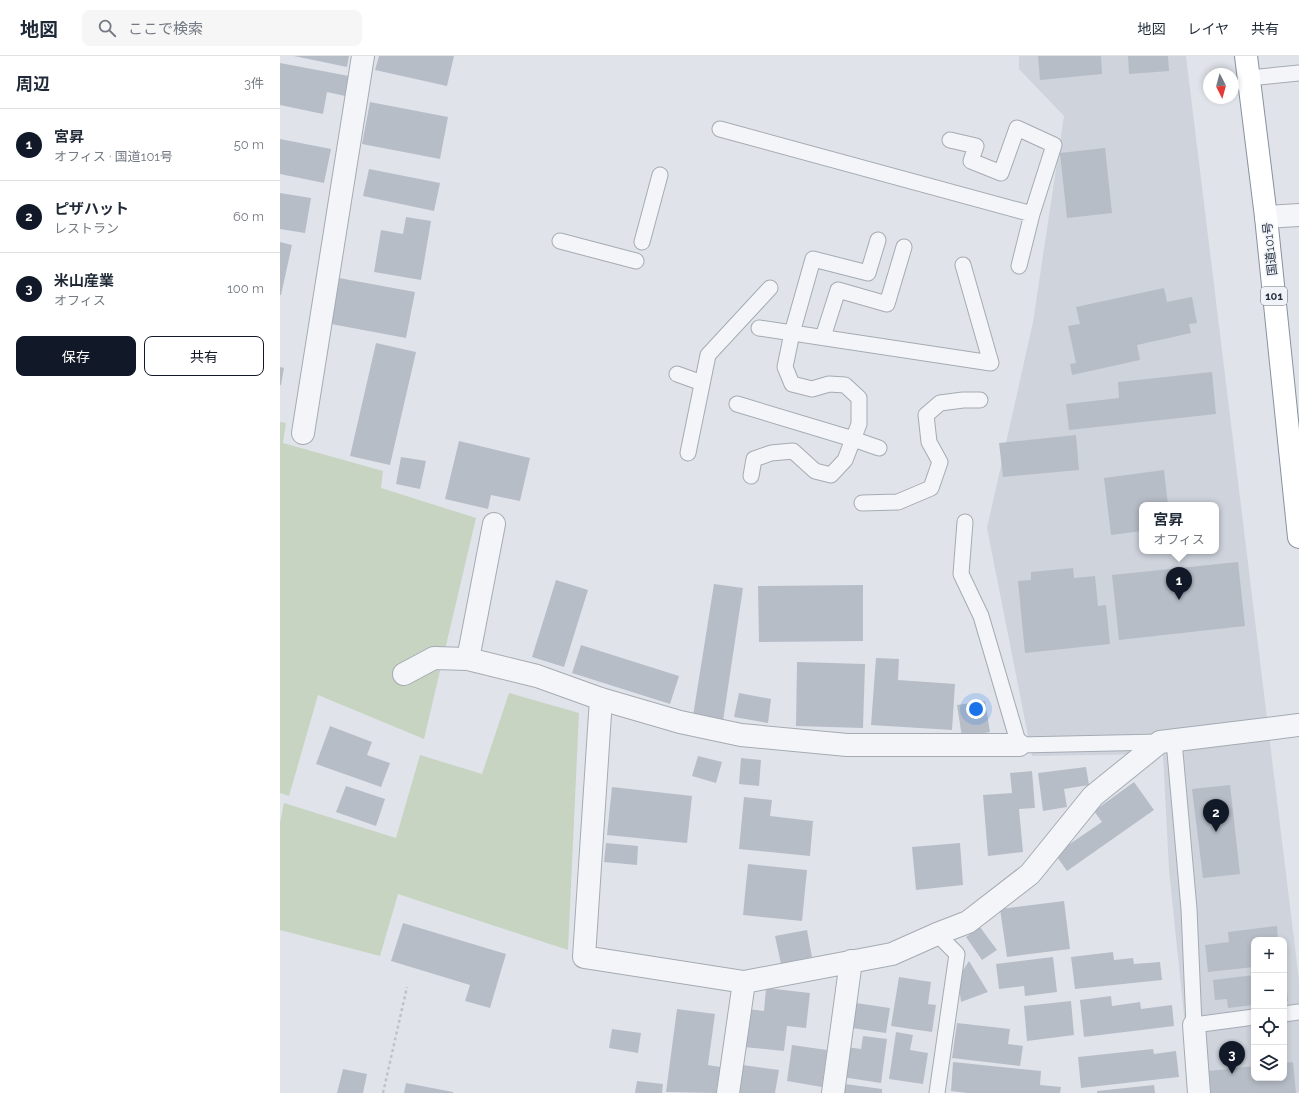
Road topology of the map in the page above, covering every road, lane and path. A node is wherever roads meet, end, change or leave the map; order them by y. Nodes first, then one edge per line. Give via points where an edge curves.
1 (363, 56) edge
2 (1246, 56) edge
3 (1299, 73) edge
4 (1249, 78) junction
5 (720, 129) dead end
6 (950, 140) dead end
7 (660, 175) dead end
8 (1032, 214) junction
9 (1299, 215) edge
10 (1266, 217) junction
11 (878, 240) dead end
12 (560, 241) dead end
13 (642, 242) dead end
14 (904, 247) dead end
15 (636, 260) dead end
16 (963, 265) dead end
17 (1019, 266) dead end
18 (770, 288) dead end
19 (759, 328) dead end
20 (792, 332) junction
21 (823, 337) junction
22 (676, 374) dead end
23 (702, 383) junction
24 (980, 400) dead end
25 (737, 404) dead end
26 (303, 433) dead end
27 (853, 439) junction
28 (879, 448) dead end
29 (688, 453) dead end
30 (752, 476) dead end
31 (862, 502) dead end
32 (965, 522) dead end
33 (494, 524) dead end
34 (1299, 537) edge
35 (468, 659) junction
36 (404, 674) dead end
37 (601, 699) junction
38 (1299, 725) edge
39 (1167, 741) junction
40 (1019, 745) junction
41 (937, 934) junction
42 (851, 962) junction
43 (744, 982) junction
44 (407, 987) dead end
45 (1299, 1012) edge
46 (1287, 1014) edge
47 (1251, 1018) edge
48 (1194, 1024) junction
49 (383, 1093) edge
50 (728, 1093) edge
51 (834, 1093) edge
52 (937, 1093) edge
53 (1199, 1093) edge

1 - 26 street
2 - 4 highway, 国道101号 / 101
3 - 4 lane
4 - 10 highway, 国道101号 / 101
5 - 8 lane
6 - 8 lane via 976,146 970,161 1001,173 1017,128 1054,145
7 - 13 lane
8 - 17 lane
9 - 10 street
10 - 34 highway, 国道101号 / 101
11 - 20 lane via 868,273 813,259
12 - 15 lane
14 - 21 lane via 887,304 838,290
16 - 21 lane via 990,362
18 - 23 lane via 708,355
19 - 20 lane
20 - 21 lane
20 - 27 lane via 785,367 792,384 812,389 829,384 845,385 859,398 859,424
22 - 23 lane
23 - 29 lane
24 - 31 lane via 940,403 926,416 929,442 940,462 931,488 898,502
25 - 27 lane
27 - 28 lane
27 - 30 lane via 845,460 831,475 815,471 793,451 771,453 754,460
32 - 40 lane via 961,574 981,616
33 - 35 street
35 - 36 street via 434,658
35 - 37 street via 537,676
37 - 40 street via 680,722 741,735 847,746
37 - 43 street via 584,956
38 - 39 street
39 - 40 lane
39 - 41 street via 1093,796 1030,874 968,922
39 - 48 lane via 1189,909
41 - 42 street via 892,954
41 - 52 lane via 957,954
42 - 43 street
42 - 51 street
43 - 50 street
44 - 49 path
45 - 46 lane
47 - 48 lane
48 - 53 street

